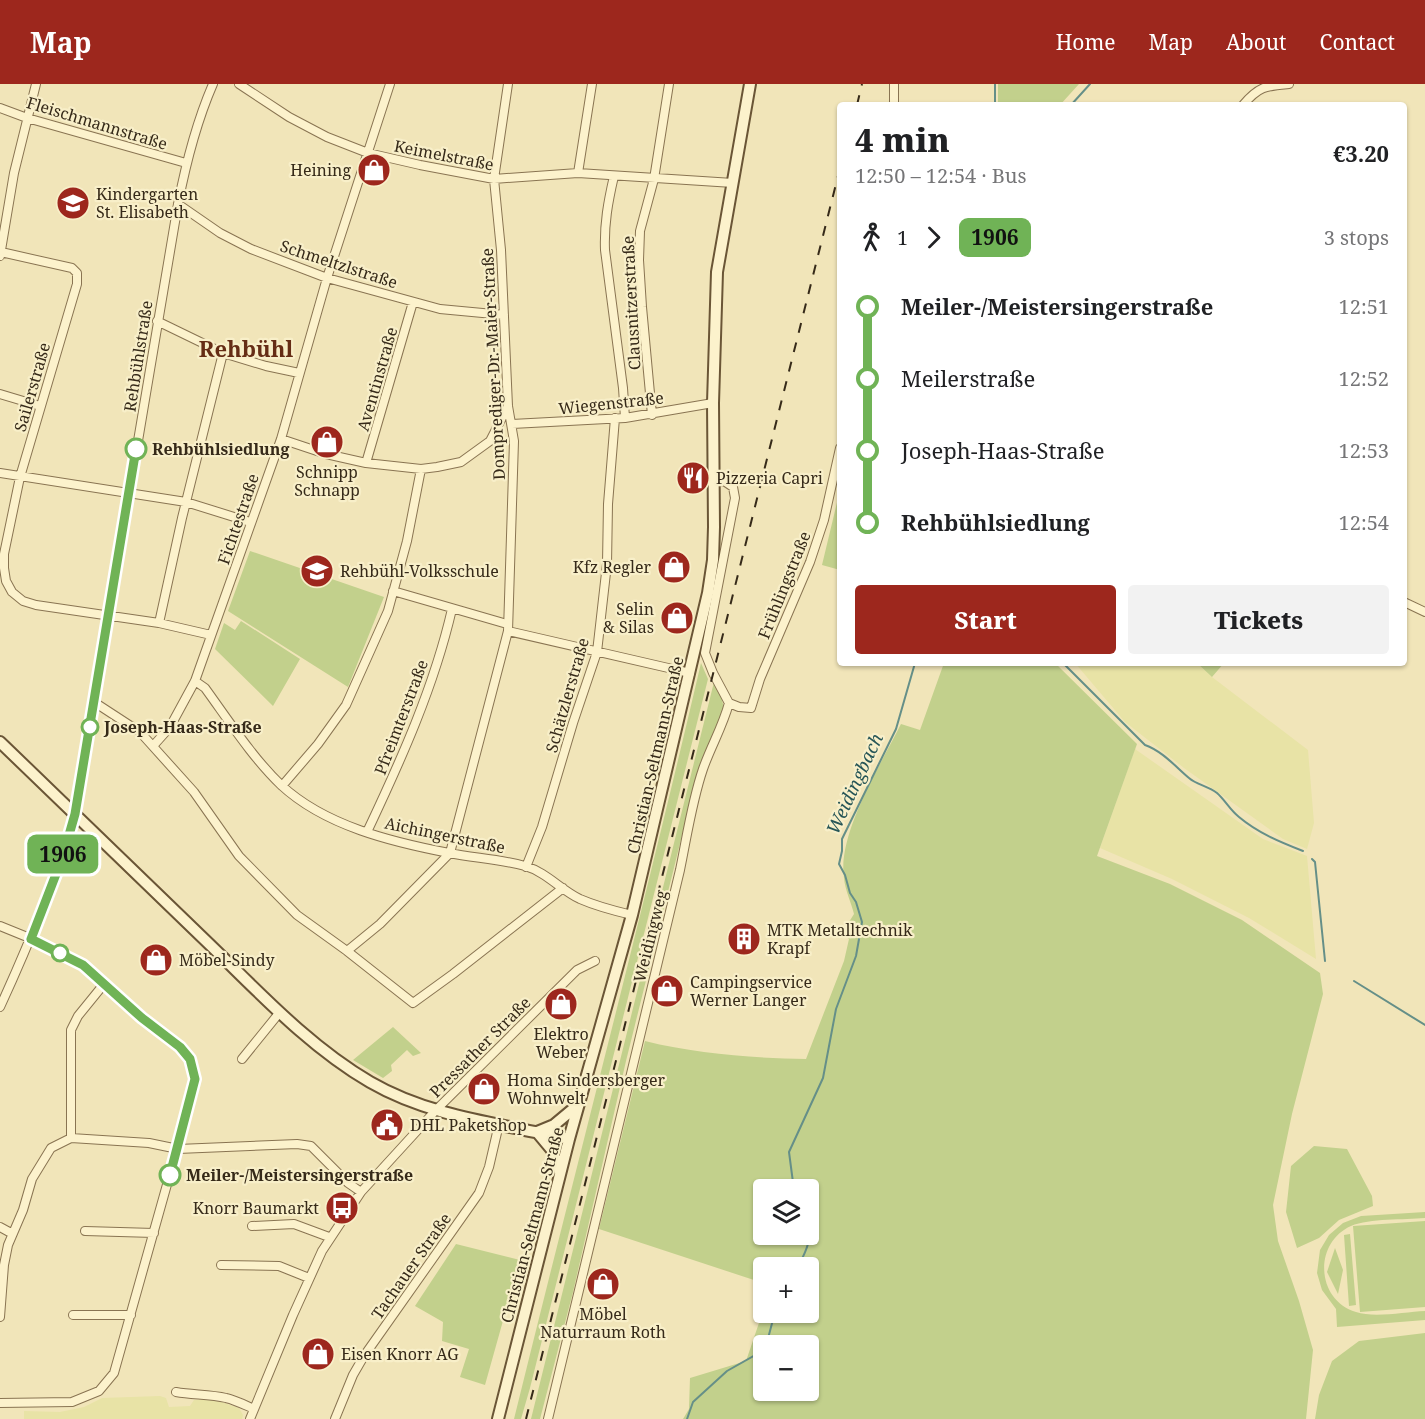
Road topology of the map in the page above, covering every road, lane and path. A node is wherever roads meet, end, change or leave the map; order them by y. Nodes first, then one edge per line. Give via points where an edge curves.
1 (36, 84) edge
2 (213, 84) edge
3 (239, 84) edge
4 (390, 84) edge
5 (508, 84) edge
6 (592, 84) edge
7 (669, 84) edge
8 (750, 84) edge
9 (894, 84) edge
10 (1289, 84) edge
11 (894, 102) edge
12 (1246, 102) edge
13 (0, 108) edge
14 (27, 118) junction
15 (368, 153) junction
16 (186, 163) junction
17 (578, 173) junction
18 (614, 177) junction
19 (494, 179) junction
20 (654, 179) junction
21 (733, 183) junction
22 (178, 204) junction
23 (1, 252) edge
24 (0, 257) edge
25 (327, 278) junction
26 (413, 302) junction
27 (504, 315) junction
28 (157, 321) junction
29 (223, 352) junction
30 (299, 373) junction
31 (0, 394) edge
32 (713, 403) junction
33 (40, 406) junction
34 (508, 406) junction
35 (652, 415) junction
36 (615, 418) junction
37 (626, 418) junction
38 (512, 424) junction
39 (281, 439) junction
40 (837, 462) edge
41 (366, 463) junction
42 (421, 470) junction
43 (0, 473) edge
44 (20, 477) junction
45 (713, 482) junction
46 (129, 493) junction
47 (186, 502) junction
48 (250, 522) junction
49 (393, 591) junction
50 (1407, 603) edge
51 (452, 609) junction
52 (1425, 612) edge
53 (109, 616) junction
54 (159, 623) junction
55 (508, 628) junction
56 (211, 634) junction
57 (597, 652) junction
58 (690, 673) junction
59 (195, 681) junction
60 (94, 702) junction
61 (729, 703) junction
62 (0, 742) edge
63 (153, 746) junction
64 (282, 786) junction
65 (75, 814) junction
66 (367, 832) junction
67 (450, 853) junction
68 (526, 867) junction
69 (563, 888) junction
70 (632, 915) junction
71 (0, 926) edge
72 (31, 939) junction
73 (347, 951) junction
74 (595, 962) dead end
75 (104, 984) junction
76 (0, 1007) edge
77 (280, 1012) junction
78 (242, 1059) dead end
79 (579, 1104) junction
80 (436, 1110) junction
81 (499, 1124) junction
82 (536, 1132) junction
83 (71, 1138) junction
84 (569, 1139) junction
85 (178, 1149) junction
86 (560, 1173) junction
87 (361, 1192) junction
88 (252, 1226) dead end
89 (0, 1227) edge
90 (86, 1231) dead end
91 (11, 1233) junction
92 (154, 1233) junction
93 (330, 1237) junction
94 (221, 1265) dead end
95 (309, 1278) junction
96 (73, 1315) dead end
97 (131, 1315) junction
98 (0, 1317) edge
99 (176, 1392) dead end
100 (0, 1403) edge
101 (254, 1409) junction
102 (250, 1419) edge
103 (335, 1419) edge
104 (498, 1419) edge
105 (548, 1419) edge

1 - 14 street
2 - 16 street, Rehbühlstraße
3 - 15 street, Keimelstraße via 289,117
4 - 15 street, Fichtestraße
5 - 19 street, Domprediger-Dr.-Maier-Straße
6 - 17 street
7 - 20 street, Clausnitzerstraße
8 - 21 main road, Christian-Seltmann-Straße
9 - 11 street
10 - 12 street via 1260,88
13 - 14 street, Fleischmannstraße
14 - 16 street, Fleischmannstraße
14 - 23 street
15 - 19 street, Keimelstraße
15 - 25 street, Fichtestraße
16 - 22 street, Rehbühlstraße
17 - 18 street, Keimelstraße
17 - 19 street, Keimelstraße
18 - 20 street, Keimelstraße
18 - 37 street via 606,206 604,239
19 - 27 street, Domprediger-Dr.-Maier-Straße
20 - 21 street, Keimelstraße
20 - 35 street, Clausnitzerstraße via 640,231 639,260
21 - 32 main road, Christian-Seltmann-Straße via 717,272
22 - 25 street, Schmeltzlstraße via 251,249
22 - 28 street, Rehbühlstraße
23 - 24 street
23 - 33 street, Sailerstraße via 72,268 77,273
25 - 26 street, Schmeltzlstraße
25 - 30 street, Fichtestraße
26 - 27 street, Schmeltzlstraße via 440,309
26 - 41 street, Aventinstraße
27 - 34 street, Domprediger-Dr.-Maier-Straße
28 - 29 street
28 - 46 street, Rehbühlstraße
29 - 30 street
29 - 47 street
30 - 39 street, Fichtestraße
31 - 33 street
32 - 35 street, Wiegenstraße
32 - 45 main road, Christian-Seltmann-Straße
33 - 44 street, Sailerstraße
34 - 38 street, Domprediger-Dr.-Maier-Straße
34 - 42 street via 490,441 461,462
35 - 37 street, Wiegenstraße
36 - 37 street, Wiegenstraße
36 - 38 street, Wiegenstraße
36 - 57 street, Schätzlerstraße via 607,564
38 - 55 street, Domprediger-Dr.-Maier-Straße
39 - 41 street
39 - 48 street, Fichtestraße
40 - 61 street, Frühlingstraße via 810,562 751,708
41 - 42 street
42 - 49 street
43 - 44 street
44 - 46 street
44 - 53 street, Sailerstraße via 4,554 6,580 12,592 36,605
45 - 58 main road, Christian-Seltmann-Straße via 713,560
45 - 61 street via 724,480 733,487 735,498 705,653
46 - 47 street
46 - 53 street, Rehbühlstraße
47 - 48 street
47 - 54 street
48 - 56 street, Fichtestraße
49 - 51 street
49 - 64 street via 388,611 346,705
50 - 52 street
51 - 55 street
51 - 66 street, Pfreimterstraße via 428,691
53 - 54 street
53 - 60 street, Rehbühlstraße
54 - 56 street
55 - 57 street
55 - 67 street, Domprediger-Dr.-Maier-Straße
56 - 59 street, Fichtestraße
57 - 58 street
57 - 68 street, Schätzlerstraße
58 - 70 main road, Christian-Seltmann-Straße
59 - 63 street, Fichtestraße via 170,727
59 - 64 street, Aichingerstraße via 205,688 259,762
60 - 63 street via 140,732
60 - 65 street, Rehbühlstraße
61 - 105 street, Weidingweg via 702,771
62 - 65 main road
63 - 73 street via 195,792 239,856 297,915
64 - 66 street, Aichingerstraße via 316,810
65 - 72 street, Rehbühlstraße
65 - 77 main road
66 - 67 street, Aichingerstraße
67 - 68 street, Aichingerstraße
67 - 73 street, Domprediger-Dr.-Maier-Straße via 380,924
68 - 69 street, Aichingerstraße
69 - 70 street, Aichingerstraße via 579,898
69 - 73 street via 413,1003
70 - 79 main road, Christian-Seltmann-Straße
71 - 72 street
72 - 75 street via 83,965
72 - 76 street, Rehbühlstraße
74 - 80 street, Pressather Straße via 577,970
75 - 83 street via 71,1030
75 - 85 street via 190,1059 195,1079
77 - 78 street
77 - 80 main road via 371,1082
79 - 82 main road via 554,1125
79 - 84 main road, Christian-Seltmann-Straße
80 - 81 main road
80 - 87 street, Pressather Straße
81 - 82 main road
81 - 103 street, Tachauer Straße via 479,1193 364,1356
82 - 84 main road
82 - 86 main road via 552,1150
83 - 85 street via 149,1143
83 - 91 street via 51,1148 32,1179
84 - 86 main road, Christian-Seltmann-Straße
85 - 87 street via 311,1146
85 - 92 street
86 - 104 main road, Christian-Seltmann-Straße
87 - 93 street, Pressather Straße
88 - 93 street via 294,1224
89 - 91 street
90 - 92 street
91 - 98 street via 3,1265
92 - 97 street
93 - 95 street, Pressather Straße
94 - 95 street via 279,1266
95 - 101 street, Pressather Straße
96 - 97 street
97 - 100 street via 114,1373 99,1391 72,1402
99 - 101 street via 227,1398
101 - 102 street, Pressather Straße

